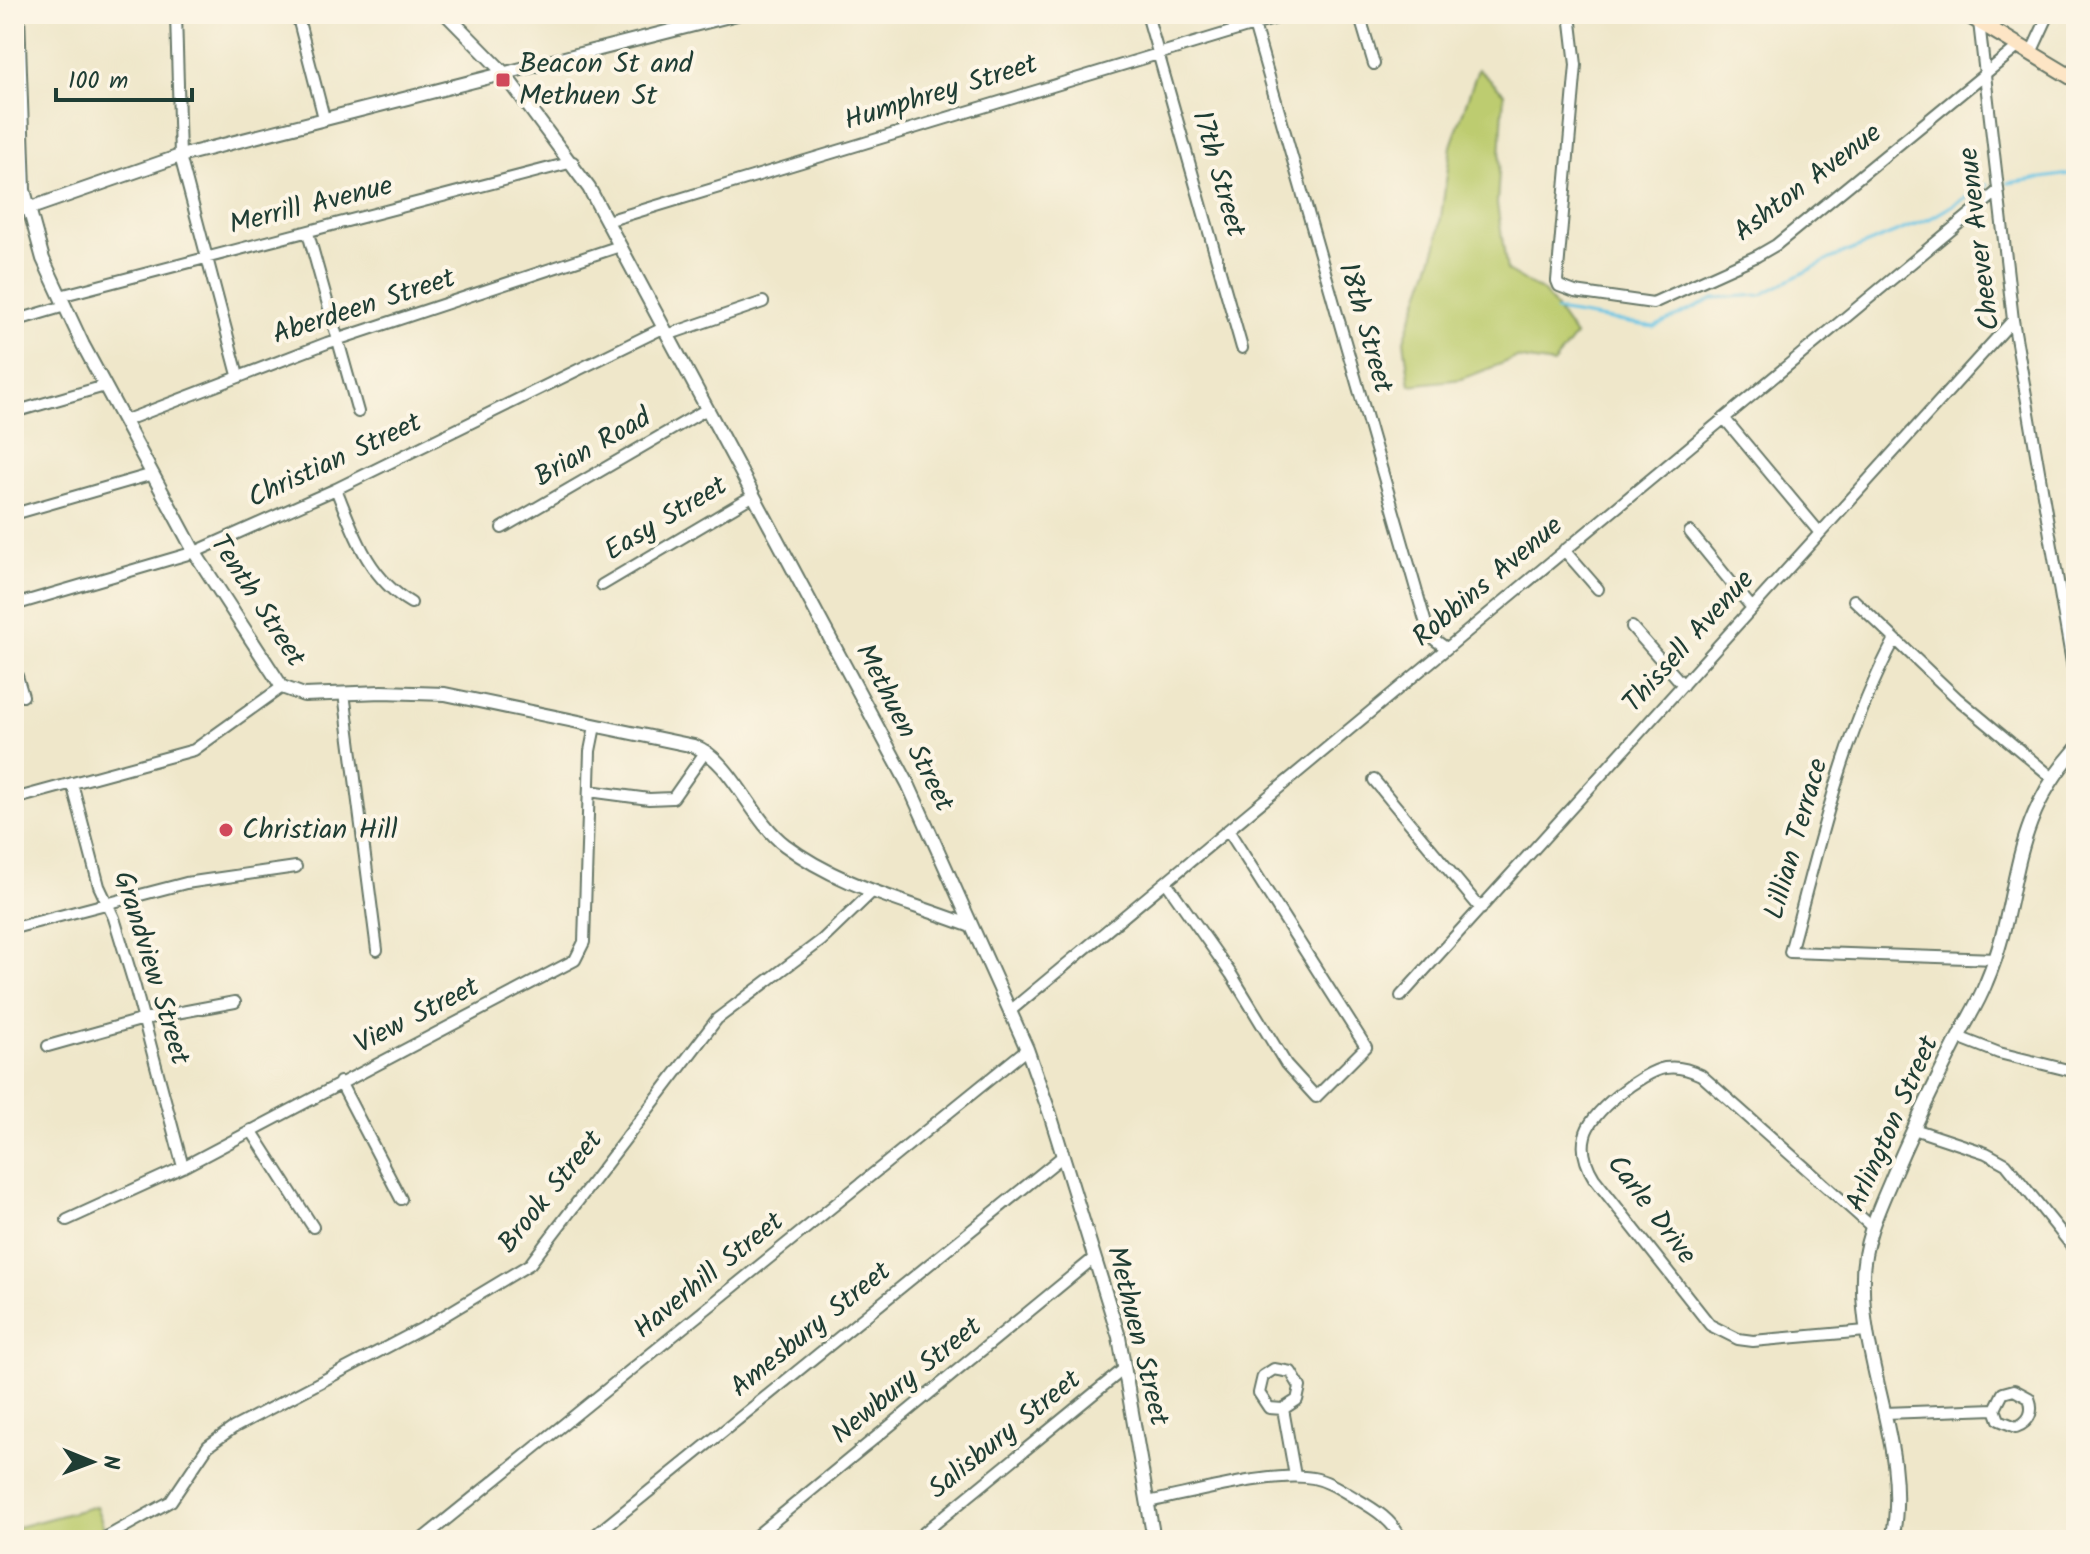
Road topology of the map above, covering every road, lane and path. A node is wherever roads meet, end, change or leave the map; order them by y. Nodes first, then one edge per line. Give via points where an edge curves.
1 (18, 14) edge
2 (176, 14) edge
3 (297, 14) edge
4 (446, 14) edge
5 (737, 14) edge
6 (1147, 14) edge
7 (1290, 14) edge
8 (1359, 14) edge
9 (1570, 14) edge
10 (2049, 14) edge
11 (1972, 18) edge
12 (1252, 19) edge
13 (2025, 50) junction
14 (1158, 53) junction
15 (1374, 64) dead end
16 (503, 72) junction
17 (1985, 75) junction
18 (17, 77) edge
19 (2076, 80) edge
20 (324, 118) junction
21 (180, 156) junction
22 (573, 162) junction
23 (18, 172) edge
24 (1998, 191) junction
25 (28, 209) junction
26 (14, 212) edge
27 (607, 221) junction
28 (308, 233) junction
29 (620, 246) junction
30 (206, 257) junction
31 (62, 301) junction
32 (763, 302) dead end
33 (2013, 320) junction
34 (14, 321) edge
35 (665, 331) junction
36 (338, 339) junction
37 (1242, 348) dead end
38 (238, 375) junction
39 (105, 386) junction
40 (707, 409) junction
41 (14, 412) edge
42 (358, 412) dead end
43 (1724, 418) junction
44 (124, 421) junction
45 (153, 474) junction
46 (336, 489) junction
47 (754, 495) junction
48 (14, 514) edge
49 (502, 528) dead end
50 (1690, 532) dead end
51 (1820, 533) junction
52 (1564, 550) junction
53 (195, 552) junction
54 (602, 585) dead end
55 (1598, 589) dead end
56 (1854, 600) dead end
57 (411, 603) dead end
58 (14, 605) edge
59 (1752, 608) junction
60 (1632, 627) dead end
61 (1895, 639) junction
62 (1446, 648) junction
63 (14, 666) edge
64 (1683, 685) junction
65 (2076, 686) edge
66 (282, 687) junction
67 (344, 693) junction
68 (23, 696) dead end
69 (595, 726) junction
70 (2076, 749) edge
71 (706, 751) junction
72 (2053, 778) junction
73 (1374, 780) dead end
74 (72, 783) junction
75 (589, 791) junction
76 (14, 799) edge
77 (1228, 830) junction
78 (296, 867) dead end
79 (1166, 882) junction
80 (872, 892) junction
81 (105, 902) junction
82 (1481, 909) junction
83 (971, 926) junction
84 (14, 928) edge
85 (377, 950) dead end
86 (1996, 959) junction
87 (1401, 996) dead end
88 (235, 1002) dead end
89 (1010, 1011) junction
90 (144, 1019) junction
91 (1958, 1037) junction
92 (48, 1046) dead end
93 (1027, 1049) junction
94 (2076, 1072) edge
95 (340, 1082) junction
96 (1914, 1129) junction
97 (251, 1130) junction
98 (1063, 1156) junction
99 (183, 1167) junction
100 (401, 1199) dead end
101 (67, 1220) dead end
102 (313, 1227) dead end
103 (1872, 1227) junction
104 (2076, 1251) edge
105 (1094, 1258) junction
106 (1866, 1331) junction
107 (1125, 1368) junction
108 (1283, 1409) junction
109 (1995, 1409) dead end
110 (1885, 1413) junction
111 (1295, 1476) junction
112 (1148, 1502) junction
113 (426, 1539) edge
114 (101, 1540) edge
115 (589, 1540) edge
116 (751, 1540) edge
117 (915, 1540) edge
118 (1154, 1540) edge
119 (1402, 1540) edge
120 (1892, 1540) edge

1 - 18 street, Tenth Street
2 - 21 street
3 - 20 street
4 - 16 street, Methuen Street
5 - 16 street
6 - 14 street, 17th Street
7 - 12 street, Humphrey Street
8 - 15 street
9 - 17 street, Ashton Avenue via 1576,65 1557,281 1575,292 1653,303 1757,256
10 - 13 street
11 - 13 main road
11 - 17 street, Cheever Avenue
12 - 14 street, Humphrey Street
12 - 62 street, 18th Street via 1426,624
13 - 17 street, Ashton Avenue
13 - 19 main road
14 - 27 street, Humphrey Street
14 - 37 street, 17th Street
16 - 20 street
16 - 22 street, Methuen Street
17 - 24 street, Cheever Avenue
18 - 23 street, Tenth Street
20 - 21 street
21 - 25 street
21 - 30 street
22 - 27 street, Methuen Street
22 - 28 street, Merrill Avenue
23 - 25 street, Tenth Street
24 - 33 street, Cheever Avenue
24 - 43 street, Robbins Avenue
25 - 26 street
25 - 31 street, Tenth Street
27 - 29 street, Methuen Street
28 - 30 street, Merrill Avenue
28 - 36 street
29 - 35 street, Methuen Street
29 - 36 street, Aberdeen Street
30 - 31 street, Merrill Avenue
30 - 38 street
31 - 34 street, Merrill Avenue
31 - 39 street, Tenth Street
32 - 35 street, Christian Street
33 - 51 street, Thissell Avenue
33 - 65 street, Cheever Avenue
35 - 40 street, Methuen Street
35 - 46 street, Christian Street
36 - 38 street, Aberdeen Street
36 - 42 street
38 - 44 street, Aberdeen Street
39 - 41 street
39 - 44 street, Tenth Street
40 - 47 street, Methuen Street
40 - 49 street, Brian Road
43 - 51 street
43 - 52 street, Robbins Avenue
44 - 45 street, Tenth Street
45 - 48 street
45 - 53 street, Tenth Street
46 - 53 street, Christian Street
46 - 57 street via 372,568 387,587
47 - 54 street, Easy Street
47 - 83 street, Methuen Street via 901,769
50 - 59 street
51 - 59 street, Thissell Avenue
52 - 55 street
52 - 62 street, Robbins Avenue
53 - 58 street, Christian Street
53 - 66 street, Tenth Street
56 - 61 street
59 - 64 street, Thissell Avenue
60 - 64 street
61 - 72 street
61 - 86 street, Lillian Terrace via 1830,800 1790,952
62 - 77 street, Robbins Avenue
63 - 68 street
64 - 82 street, Thissell Avenue
66 - 67 street, Tenth Street via 304,695
66 - 74 street via 194,750
67 - 69 street, Tenth Street via 445,694
67 - 85 street
69 - 71 street, Tenth Street
69 - 75 street, View Street
70 - 72 street, Arlington Street
71 - 75 street via 675,796 649,799
71 - 80 street via 775,837 813,865
72 - 86 street, Arlington Street via 2024,837
73 - 82 street
74 - 76 street
74 - 81 street, Grandview Street
75 - 95 street, View Street via 581,954
77 - 79 street, Robbins Avenue
77 - 79 street via 1366,1047 1316,1097 1286,1064
78 - 81 street via 186,883
79 - 89 street, Robbins Avenue
80 - 83 street
80 - 114 street, Brook Street via 822,940 717,1019 530,1264 454,1311 223,1434 208,1446 171,1501
81 - 84 street
81 - 90 street, Grandview Street
82 - 87 street, Thissell Avenue
83 - 89 street, Methuen Street
86 - 91 street, Arlington Street
88 - 90 street
89 - 93 street, Methuen Street
90 - 92 street
90 - 99 street, Grandview Street
91 - 94 street
91 - 96 street, Arlington Street
93 - 98 street, Methuen Street
93 - 113 street, Haverhill Street
95 - 97 street, View Street
95 - 100 street
96 - 103 street, Arlington Street
96 - 104 street via 2006,1164
97 - 99 street, View Street
97 - 102 street
98 - 105 street, Methuen Street
98 - 115 street, Amesbury Street
99 - 101 street, View Street
103 - 106 street, Arlington Street via 1863,1265
103 - 106 street, Carle Drive via 1689,1069 1661,1068 1646,1076 1599,1111 1585,1135 1586,1166 1710,1325 1753,1341
105 - 107 street, Methuen Street
105 - 116 street, Newbury Street
106 - 110 street, Arlington Street
107 - 112 street, Methuen Street
107 - 117 street, Salisbury Street
108 - 108 street via 1269,1408 1259,1393 1260,1380 1274,1369 1291,1372 1300,1387 1297,1400
108 - 111 street
109 - 110 street
110 - 120 street, Arlington Street via 1897,1487
111 - 112 street
111 - 119 street via 1325,1481 1369,1506
112 - 118 street, Methuen Street

